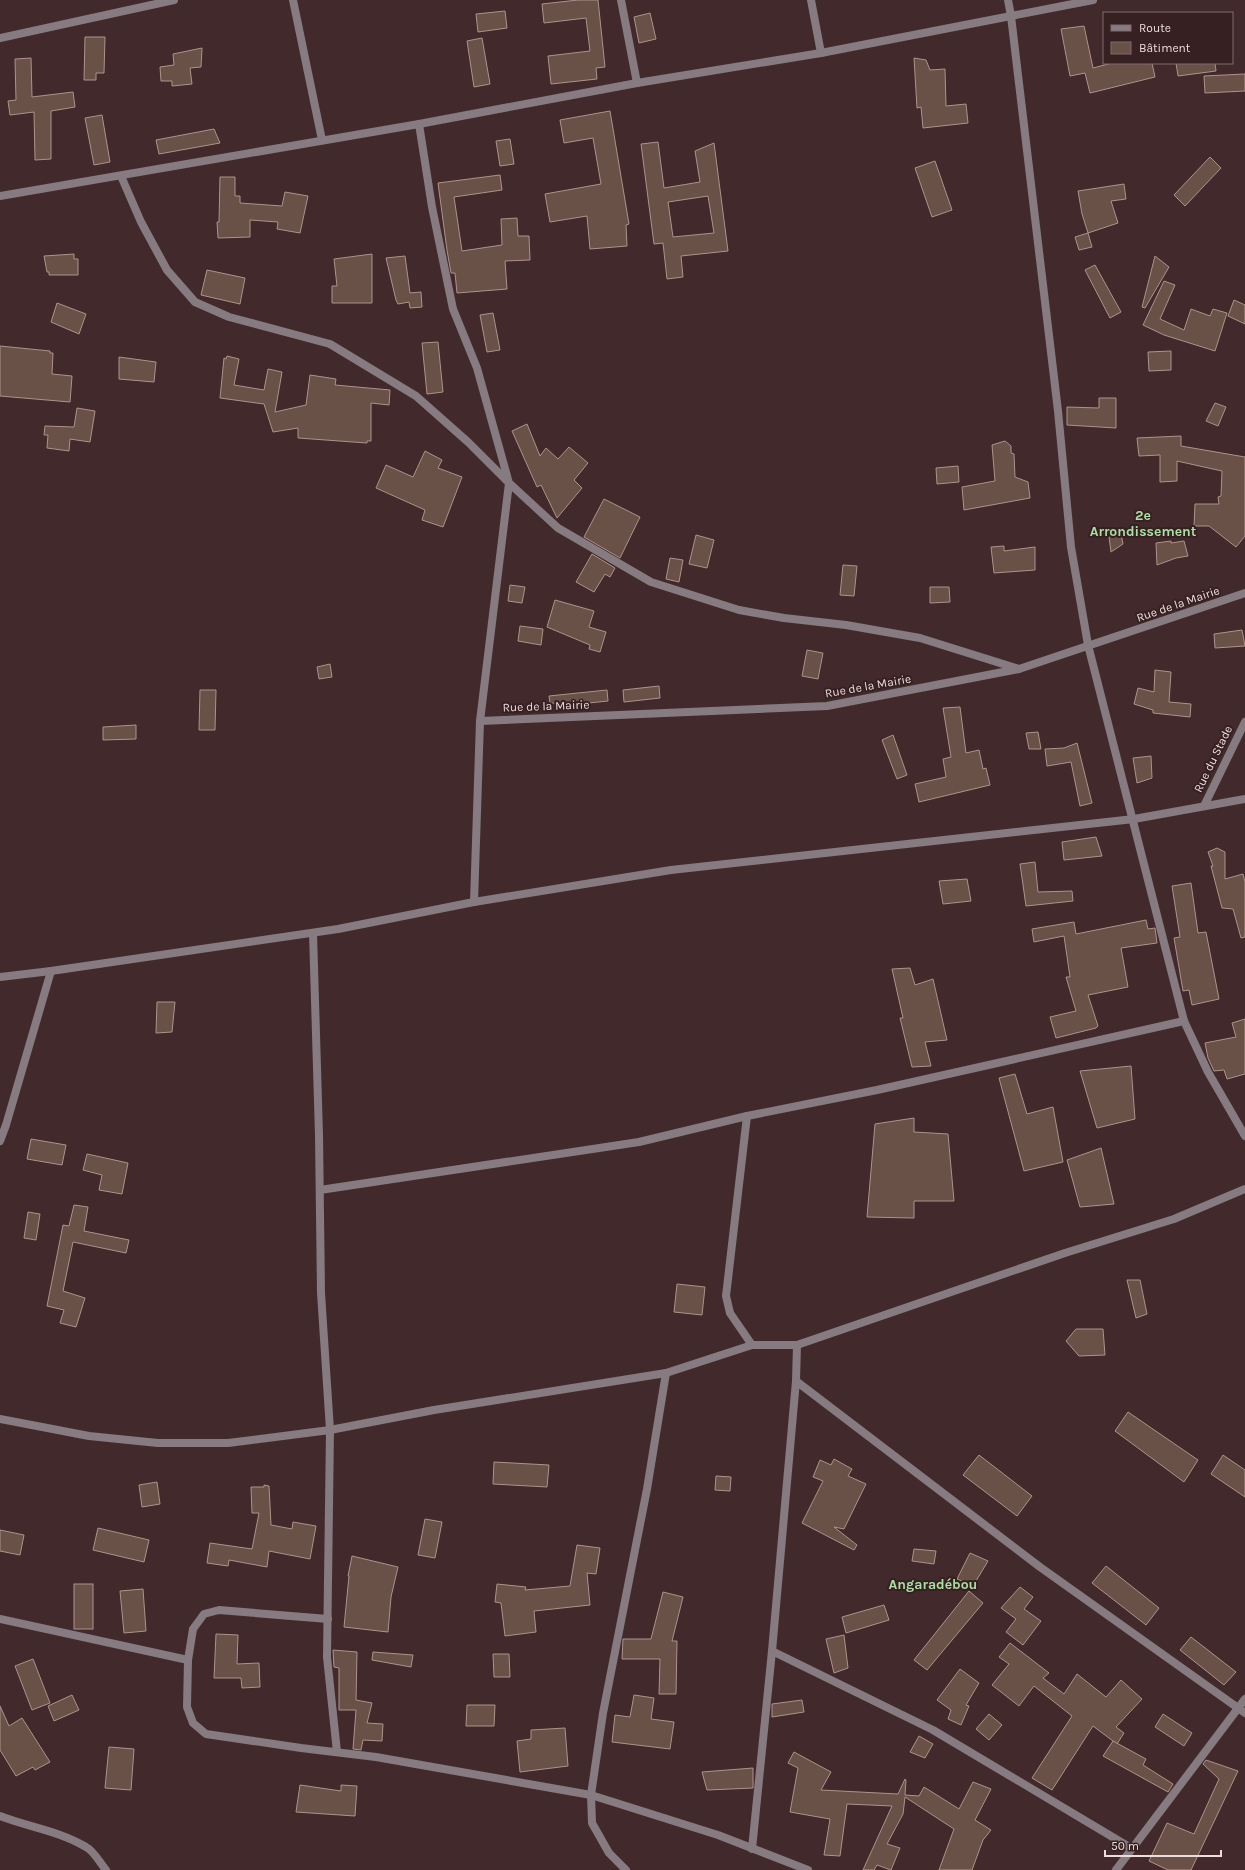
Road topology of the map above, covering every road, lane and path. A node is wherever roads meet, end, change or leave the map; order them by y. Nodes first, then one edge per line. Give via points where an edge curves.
1 (174, 0) edge
2 (293, 0) edge
3 (621, 0) edge
4 (811, 0) edge
5 (1008, 0) edge
6 (1093, 0) edge
7 (1011, 16) junction
8 (0, 38) edge
9 (821, 53) junction
10 (637, 83) junction
11 (419, 124) junction
12 (322, 140) junction
13 (121, 176) junction
14 (0, 196) edge
15 (509, 484) junction
16 (1245, 593) edge
17 (1088, 645) junction
18 (1019, 669) junction
19 (480, 721) junction
20 (1245, 722) edge
21 (1245, 800) edge
22 (1204, 806) junction
23 (1134, 818) junction
24 (474, 902) junction
25 (313, 933) junction
26 (51, 971) junction
27 (0, 977) edge
28 (1184, 1021) junction
29 (747, 1116) junction
30 (1245, 1136) edge
31 (0, 1141) edge
32 (1245, 1189) edge
33 (320, 1190) junction
34 (752, 1345) junction
35 (797, 1345) junction
36 (666, 1373) junction
37 (796, 1381) junction
38 (0, 1419) edge
39 (330, 1430) junction
40 (0, 1619) edge
41 (328, 1619) junction
42 (772, 1651) junction
43 (188, 1660) junction
44 (1245, 1699) edge
45 (1237, 1708) junction
46 (1245, 1713) edge
47 (337, 1752) junction
48 (591, 1795) junction
49 (0, 1816) edge
50 (752, 1848) junction
51 (1131, 1848) junction
52 (106, 1870) edge
53 (626, 1870) edge
54 (808, 1870) edge
55 (1116, 1870) edge

1 - 8 street
2 - 12 street
3 - 10 street
4 - 9 street
5 - 7 street
6 - 7 street
7 - 9 street
7 - 17 street via 1058,411 1071,546
9 - 10 street
10 - 11 street
11 - 12 street
11 - 15 street via 452,309 477,368
12 - 13 street
13 - 14 street
13 - 15 street via 141,222 167,270 195,302 229,317 330,344 416,396 468,442
15 - 18 street via 558,528 651,582 739,610 920,638
15 - 19 street
16 - 17 street, Rue de la Mairie via 1134,632
17 - 18 street, Rue de la Mairie
17 - 23 street
18 - 19 street, Rue de la Mairie via 827,706
19 - 24 street
20 - 22 street, Rue du Stade
21 - 22 street
22 - 23 street
23 - 24 street via 671,870
23 - 28 street
24 - 25 street
25 - 26 street
25 - 33 street
26 - 27 street
26 - 31 street
28 - 29 street via 877,1090
28 - 30 street via 1208,1072
29 - 33 street via 639,1142
29 - 34 street via 726,1296 730,1313
32 - 35 street via 1174,1219 1065,1253
33 - 39 street via 321,1292
34 - 35 street
34 - 36 street
35 - 37 street
36 - 39 street via 434,1410
36 - 48 street
37 - 42 street
37 - 45 street via 1040,1567
38 - 39 street via 88,1436 158,1443 228,1443
39 - 41 street
40 - 43 street
41 - 43 street via 219,1610 204,1614 193,1629
41 - 47 street via 327,1657
42 - 50 street
42 - 51 street via 933,1730
43 - 47 street via 187,1707 193,1723 206,1734
44 - 45 street
45 - 46 street
45 - 51 street
47 - 48 street
48 - 50 street
48 - 53 street via 592,1823 609,1852
49 - 52 street via 58,1834 87,1847
50 - 54 street
51 - 55 street

